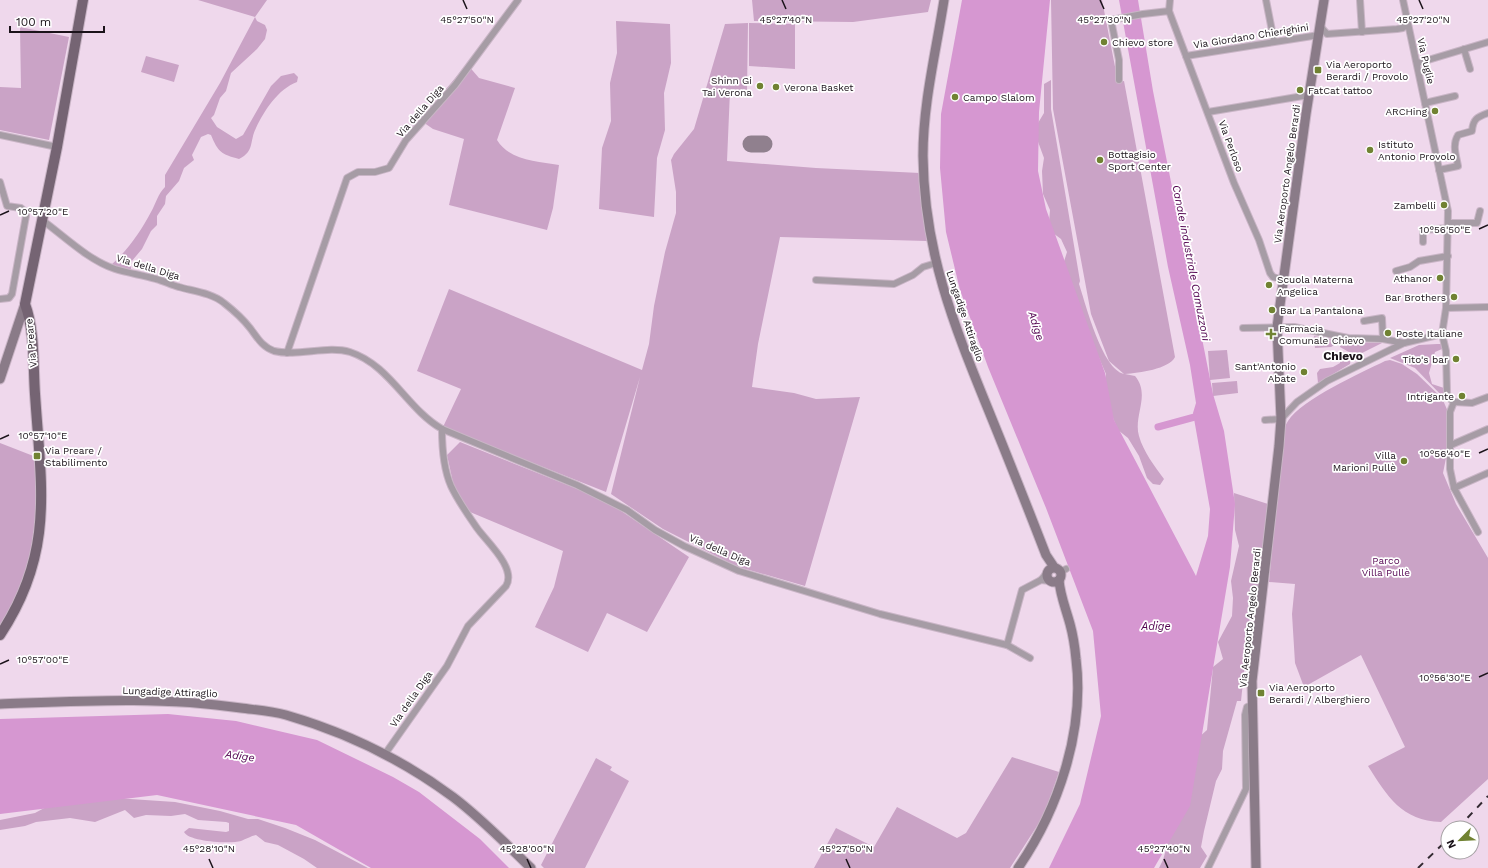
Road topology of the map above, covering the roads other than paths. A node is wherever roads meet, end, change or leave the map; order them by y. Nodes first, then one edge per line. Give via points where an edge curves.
1 (83, 0) edge
2 (518, 0) edge
3 (944, 0) edge
4 (1170, 0) edge
5 (1266, 0) edge
6 (1324, 0) edge
7 (1360, 0) edge
8 (1403, 0) edge
9 (1169, 11) junction
10 (1407, 24) junction
11 (1319, 31) junction
12 (1362, 32) junction
13 (1274, 41) junction
14 (1488, 42) edge
15 (1464, 49) junction
16 (1186, 56) junction
17 (1418, 63) junction
18 (1470, 69) dead end
19 (1119, 80) dead end
20 (1309, 95) junction
21 (1455, 96) dead end
22 (1425, 103) junction
23 (1208, 112) junction
24 (1488, 113) edge
25 (0, 135) edge
26 (57, 147) junction
27 (1439, 170) junction
28 (0, 182) edge
29 (1480, 211) dead end
30 (42, 220) junction
31 (1449, 225) junction
32 (1423, 242) dead end
33 (1448, 256) junction
34 (936, 263) junction
35 (1396, 271) dead end
36 (816, 280) dead end
37 (1284, 280) junction
38 (0, 299) edge
39 (25, 304) junction
40 (1488, 307) edge
41 (1446, 308) junction
42 (1364, 320) dead end
43 (1277, 326) junction
44 (1243, 328) dead end
45 (1442, 334) junction
46 (1383, 339) junction
47 (1404, 343) junction
48 (287, 353) junction
49 (0, 379) edge
50 (1488, 397) edge
51 (1454, 402) junction
52 (1281, 419) junction
53 (1264, 420) dead end
54 (442, 429) junction
55 (1488, 429) edge
56 (1451, 445) junction
57 (1488, 472) edge
58 (1454, 488) junction
59 (1478, 532) dead end
60 (1053, 575) junction
61 (0, 635) edge
62 (1007, 645) junction
63 (1030, 658) dead end
64 (0, 704) edge
65 (1253, 704) junction
66 (385, 754) junction
67 (531, 868) edge
68 (1018, 868) edge
69 (1208, 868) edge
70 (1256, 868) edge

1 - 26 main road, Via Preare
2 - 48 street, Via della Diga via 455,85 406,140 389,168 375,172 358,172 347,178
3 - 34 street, Lungadige Attiraglio via 928,92 923,155 929,228
4 - 9 street, Via Perloso
5 - 13 street
6 - 11 street, Via Aeroporto Angelo Berardi
7 - 12 street
8 - 10 street, Via Puglie
9 - 16 street, Via Perloso
9 - 19 street via 1114,19
10 - 12 street via 1403,28
10 - 17 street, Via Puglie
11 - 12 street via 1327,34
11 - 13 street, Via Giordano Chierighini
11 - 20 street, Via Aeroporto Angelo Berardi
13 - 16 street, Via Giordano Chierighini
14 - 15 street
15 - 17 street
15 - 18 street
16 - 23 street, Via Perloso
17 - 22 street, Via Puglie
20 - 23 street
20 - 37 street, Via Aeroporto Angelo Berardi
21 - 22 street
22 - 27 street, Via Puglie
23 - 37 street, Via Perloso via 1270,273 1273,277
24 - 27 street via 1475,120 1472,131 1456,138 1454,144 1458,166
25 - 26 street
26 - 30 main road, Via Preare
27 - 31 street, Via Puglie
28 - 38 street via 7,206 21,208 26,212 12,294 9,298
29 - 31 street via 1477,223
30 - 39 main road, Via Preare
30 - 48 street, Via della Diga via 96,260 114,268 201,292 223,302 250,328 261,343 273,350
31 - 32 street via 1423,230
31 - 33 street, Via Puglie
33 - 35 street via 1420,261
33 - 41 street, Via Puglie
34 - 36 street via 923,267 894,284
34 - 60 street, Lungadige Attiraglio via 959,338
37 - 43 street, Via Aeroporto Angelo Berardi
39 - 49 street
39 - 61 main road, Via Preare via 29,316 32,352 42,495 41,527 28,581 14,614
40 - 41 street
41 - 45 street, Via Puglie
42 - 46 street via 1382,318
43 - 44 street
43 - 46 street via 1348,338
43 - 52 street, Via Aeroporto Angelo Berardi
45 - 47 street
45 - 51 street, Via Puglie via 1446,351 1448,393
46 - 47 street
47 - 52 street via 1327,381 1297,402
48 - 54 street, Via della Diga via 350,352 371,363 391,380 415,409
50 - 51 street via 1472,403
51 - 56 street via 1450,412
52 - 53 street
52 - 65 street, Via Aeroporto Angelo Berardi via 1266,574 1252,681
54 - 62 street, Via della Diga via 583,488 627,510 684,546 739,570 880,614
54 - 66 street, Via della Diga via 446,468 452,488 478,530 504,562 508,580 506,586 468,626 447,666
55 - 56 street
56 - 58 street via 1450,469
57 - 58 street
58 - 59 street
60 - 62 street via 1022,590
60 - 68 street, Lungadige Attiraglio via 1070,625 1076,660 1078,690 1071,750 1051,812
62 - 63 street, Via della Diga
64 - 66 street, Lungadige Attiraglio via 98,700 204,702 285,715 347,737
65 - 69 street via 1247,707 1245,715 1246,789
65 - 70 street, Via Aeroporto Angelo Berardi
66 - 67 street, Lungadige Attiraglio via 452,796 477,816

